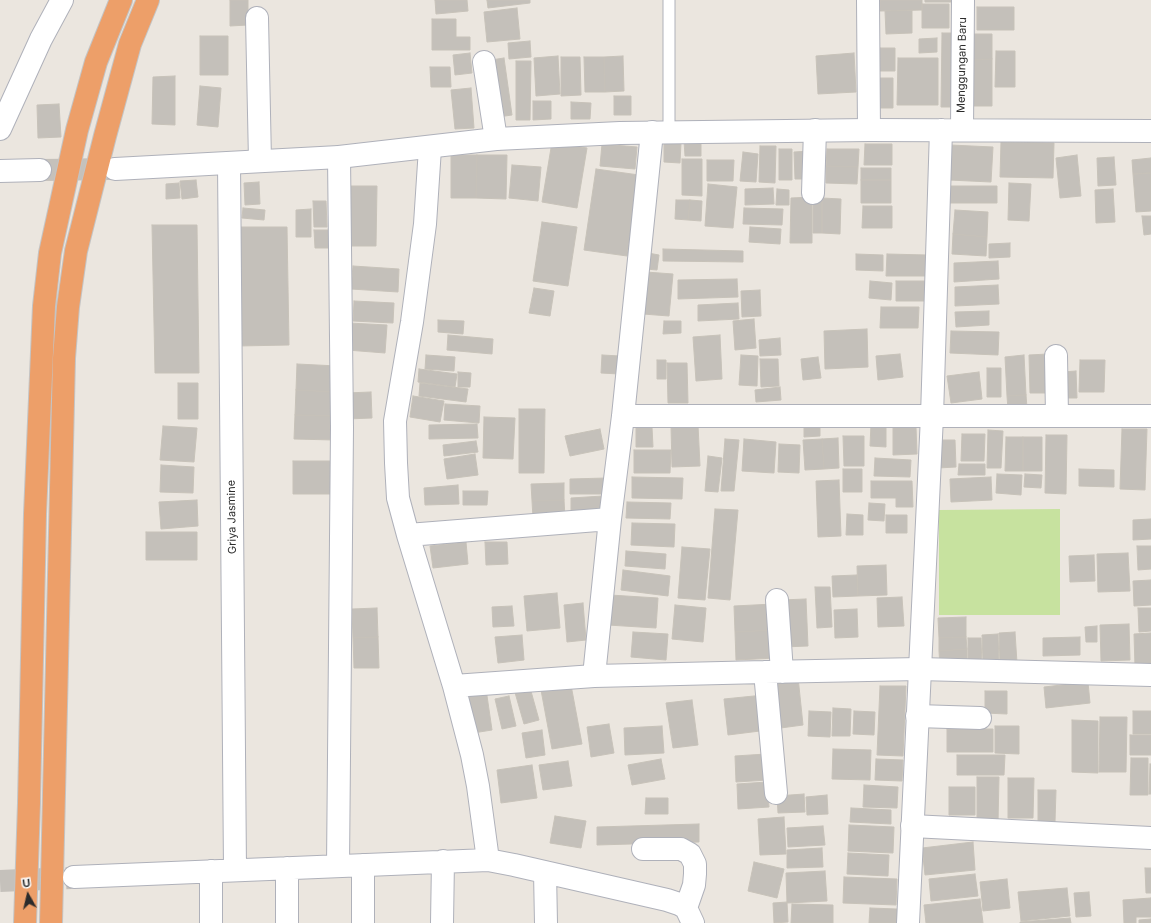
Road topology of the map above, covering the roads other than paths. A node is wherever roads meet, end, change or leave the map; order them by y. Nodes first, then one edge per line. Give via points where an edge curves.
1 (62, 0) edge
2 (121, 0) edge
3 (148, 0) edge
4 (669, 0) edge
5 (868, 0) edge
6 (963, 0) edge
7 (257, 18) dead end
8 (484, 62) dead end
9 (0, 129) edge
10 (815, 130) junction
11 (868, 130) junction
12 (951, 130) junction
13 (1151, 131) edge
14 (660, 132) junction
15 (496, 139) junction
16 (430, 148) junction
17 (339, 157) junction
18 (260, 162) junction
19 (229, 163) junction
20 (116, 169) tunnel mouth
21 (40, 170) tunnel mouth
22 (0, 171) edge
23 (813, 193) dead end
24 (1056, 356) dead end
25 (624, 416) junction
26 (932, 416) junction
27 (1057, 416) junction
28 (1151, 416) edge
29 (610, 519) junction
30 (408, 535) junction
31 (777, 600) dead end
32 (919, 669) junction
33 (773, 672) junction
34 (1151, 675) edge
35 (594, 676) junction
36 (454, 686) junction
37 (917, 716) junction
38 (980, 718) dead end
39 (776, 793) dead end
40 (912, 826) junction
41 (1151, 838) edge
42 (643, 849) dead end
43 (488, 860) junction
44 (443, 861) junction
45 (363, 865) junction
46 (338, 866) junction
47 (287, 868) junction
48 (236, 870) junction
49 (211, 871) junction
50 (545, 872) junction
51 (74, 877) tunnel mouth
52 (689, 916) edge
53 (25, 923) edge
54 (52, 923) edge
55 (211, 923) edge
56 (287, 923) edge
57 (362, 923) edge
58 (442, 923) edge
59 (546, 923) edge
60 (908, 923) edge

1 - 9 street via 41,39
2 - 53 highway via 96,62 77,130 50,253 45,298 35,514
3 - 54 highway via 130,44 105,136 76,251 68,307 64,358
4 - 14 lane
5 - 11 street
6 - 12 street, Menggungan Baru
7 - 18 street
8 - 15 street
10 - 11 street
10 - 14 street
10 - 23 street
11 - 12 street
12 - 13 street
12 - 26 street, Menggungan Baru
14 - 15 street
14 - 25 street
15 - 16 street
16 - 17 street
16 - 30 street via 426,224 395,421 398,498
17 - 18 street
17 - 46 street via 342,428
18 - 19 street
19 - 20 street
19 - 48 street, Griya Jasmine
21 - 22 street
24 - 27 street
25 - 26 street
25 - 29 street
26 - 27 street
26 - 32 street, Menggungan Baru
27 - 28 street
29 - 30 street
29 - 35 street
30 - 36 street
31 - 33 street
32 - 33 street
32 - 34 street
32 - 37 street, Menggungan Baru
33 - 35 street
33 - 39 street
35 - 36 street
36 - 43 street via 472,755
37 - 38 street
37 - 40 street, Menggungan Baru
40 - 41 street
40 - 60 street, Menggungan Baru
42 - 52 street via 680,849 690,854 695,864 695,874
43 - 44 street
43 - 50 street
44 - 45 street
44 - 58 street
45 - 46 street
45 - 57 street
46 - 47 street
47 - 48 street
47 - 56 street
48 - 49 street
49 - 51 street
49 - 55 street
50 - 52 street via 667,900 679,904
50 - 59 street

